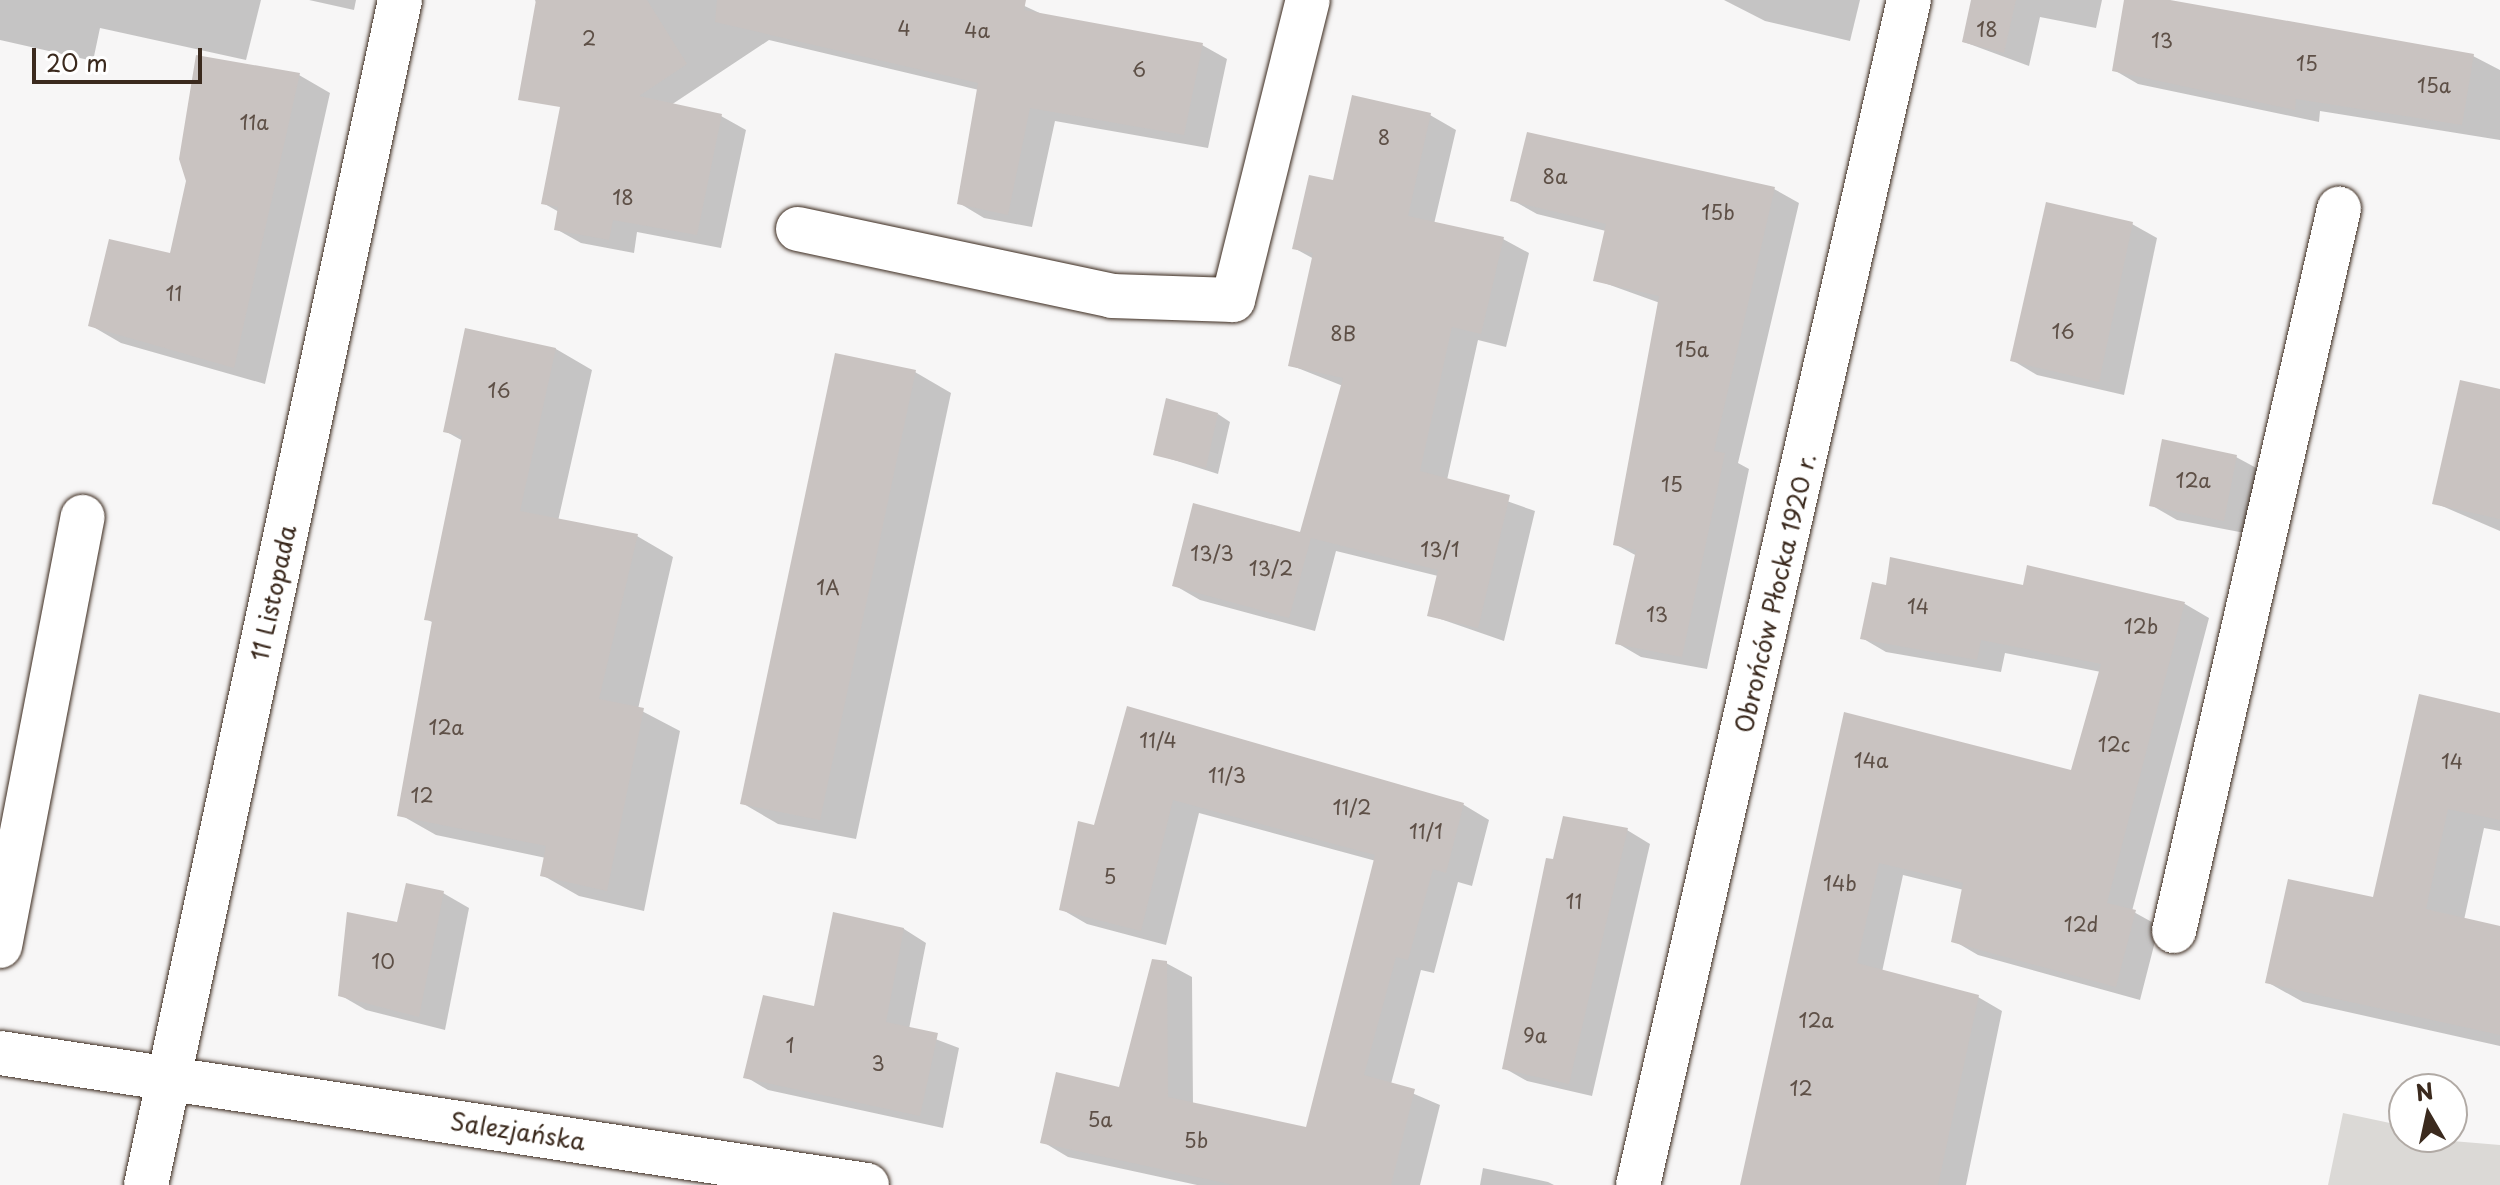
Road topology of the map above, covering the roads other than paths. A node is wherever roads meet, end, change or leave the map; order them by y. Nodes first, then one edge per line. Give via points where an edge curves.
1 (400, 0) edge
2 (1308, 0) edge
3 (1909, 0) edge
4 (2339, 209) dead end
5 (798, 229) dead end
6 (83, 517) dead end
7 (2174, 931) dead end
8 (0, 946) edge
9 (0, 1053) edge
10 (169, 1078) junction
11 (146, 1185) edge
12 (867, 1185) edge
13 (1638, 1185) edge

1 - 10 street, 11 Listopada
2 - 5 street via 1233,300 1112,296
3 - 13 street, Obrońców Płocka 1920 r.
4 - 7 street
6 - 8 street
9 - 10 street, Salezjańska
10 - 11 street, 11 Listopada
10 - 12 street, Salezjańska

